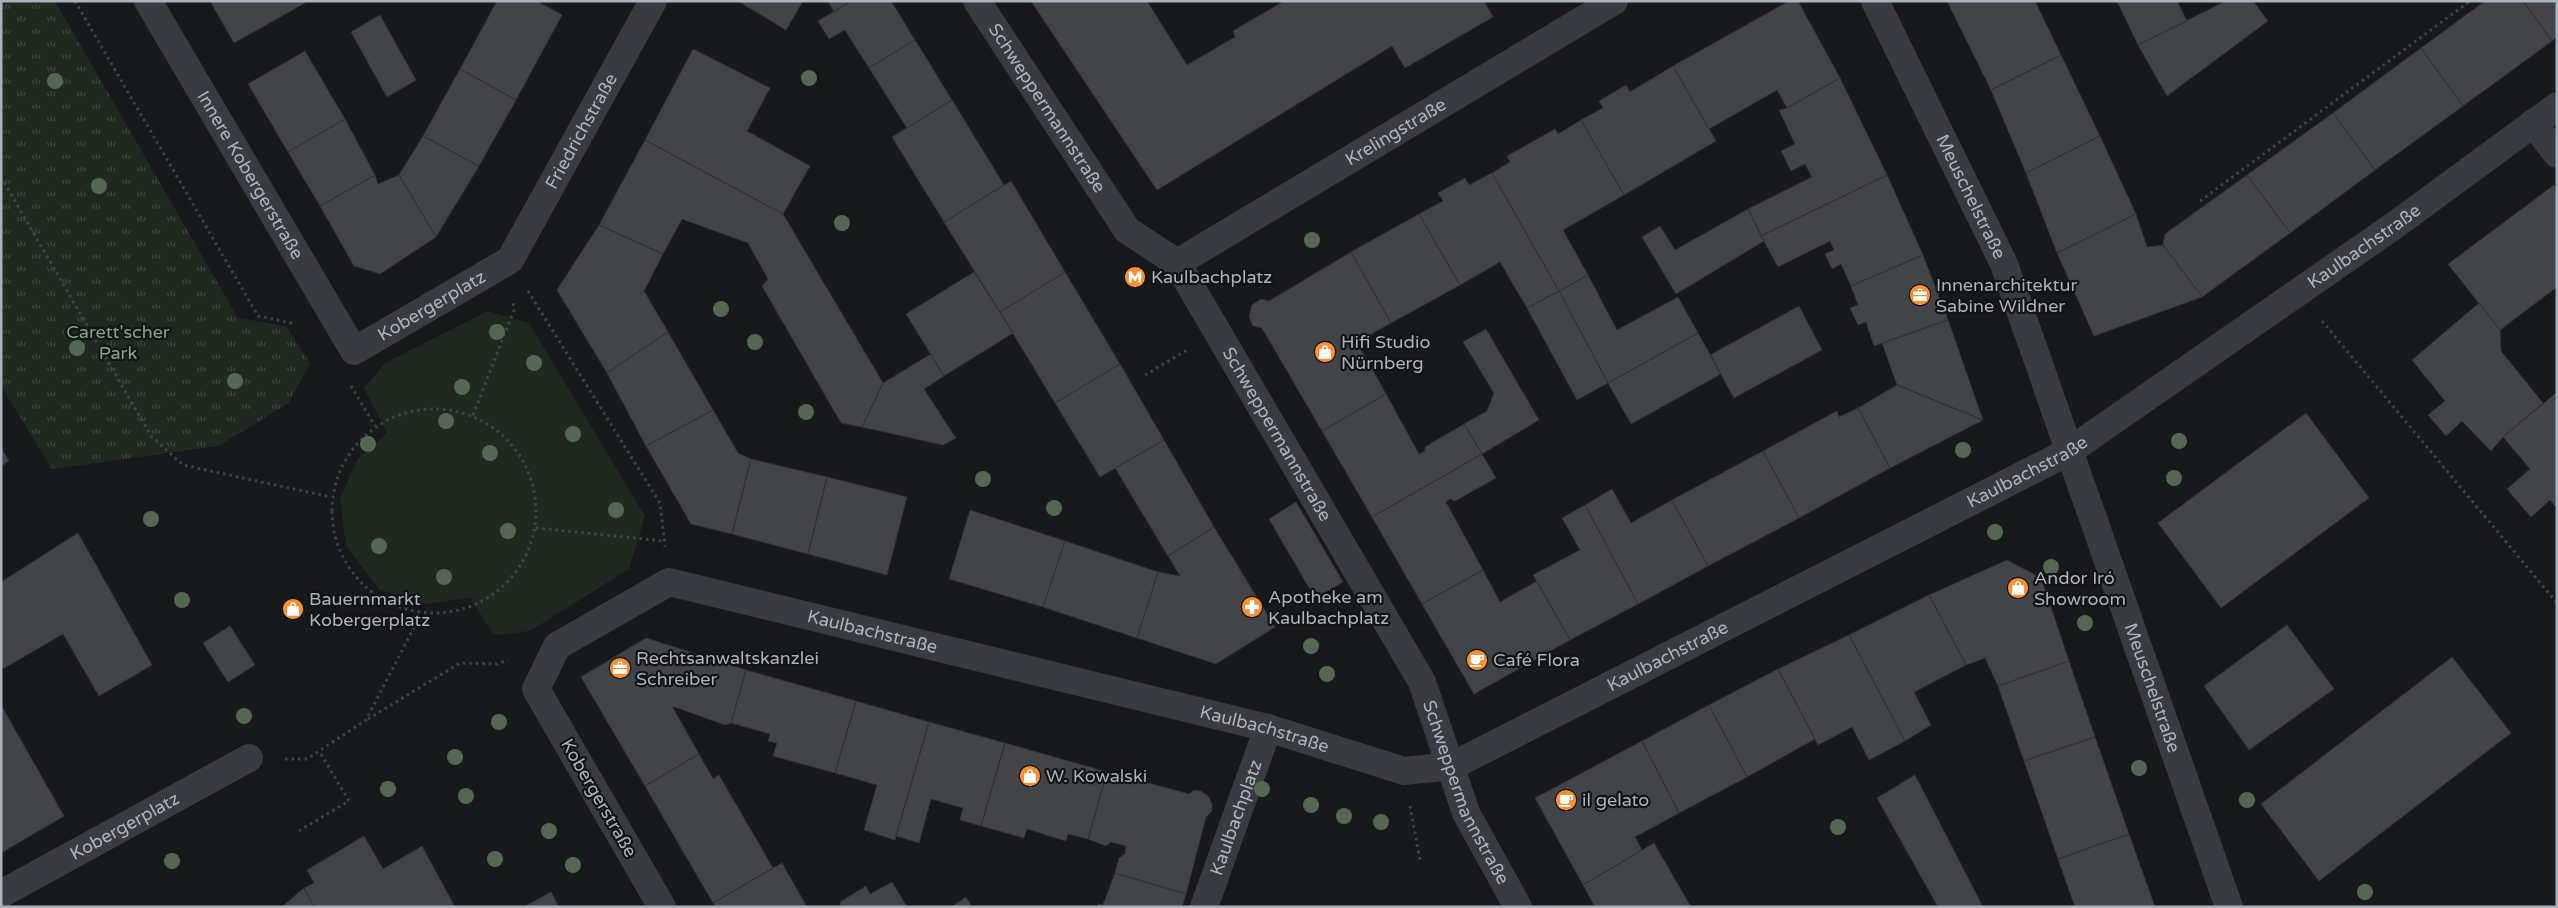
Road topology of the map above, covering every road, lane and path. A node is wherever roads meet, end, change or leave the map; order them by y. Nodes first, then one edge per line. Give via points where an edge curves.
1 (75, 1) edge
2 (148, 1) edge
3 (653, 1) edge
4 (977, 1) edge
5 (1614, 1) edge
6 (1875, 1) edge
7 (2470, 1) edge
8 (2547, 119) edge
9 (2557, 154) edge
10 (1, 177) edge
11 (2200, 201) dead end
12 (510, 260) junction
13 (1177, 262) junction
14 (2298, 293) junction
15 (298, 324) dead end
16 (354, 351) junction
17 (1184, 352) dead end
18 (1145, 375) dead end
19 (473, 415) junction
20 (375, 426) junction
21 (2068, 452) junction
22 (331, 497) junction
23 (536, 528) junction
24 (664, 541) junction
25 (669, 582) junction
26 (2557, 603) edge
27 (421, 614) junction
28 (557, 646) junction
29 (366, 720) junction
30 (1268, 728) junction
31 (319, 751) junction
32 (249, 758) joint
33 (1452, 766) junction
34 (298, 832) dead end
35 (1, 894) edge
36 (662, 907) edge
37 (1204, 907) edge
38 (1518, 907) edge
39 (2229, 907) edge

1 - 15 path via 258,316
2 - 16 street, Innere Kobergerstraße
3 - 12 street, Friedrichstraße
4 - 13 street, Schweppermannstraße via 1128,230
5 - 13 street, Krelingstraße
6 - 21 street, Meuschelstraße via 2004,264
7 - 11 path
8 - 9 street
8 - 14 street, Kaulbachstraße
10 - 22 path via 151,436 183,465
12 - 16 street, Kobergerplatz
12 - 19 path via 514,310
12 - 24 path via 660,503
13 - 33 street, Schweppermannstraße via 1422,682
14 - 21 street, Kaulbachstraße
14 - 26 path
16 - 20 path via 351,388
17 - 18 path
19 - 20 path via 427,408
19 - 23 path via 510,441 533,481
20 - 22 path via 348,454
21 - 33 street, Kaulbachstraße
21 - 39 street, Meuschelstraße
22 - 27 path via 336,547 368,589 374,596
23 - 24 path
23 - 27 path via 519,571 477,606
24 - 25 path
25 - 28 street
25 - 30 street, Kaulbachstraße
27 - 29 path
28 - 29 path via 497,664 460,663
28 - 36 street, Kobergerstraße via 536,689
29 - 31 path
30 - 33 street, Kaulbachstraße via 1404,771
30 - 37 street, Kaulbachplatz
31 - 32 path via 307,759
31 - 34 path via 349,801
32 - 35 street, Kobergerplatz
33 - 38 street, Schweppermannstraße via 1466,813

